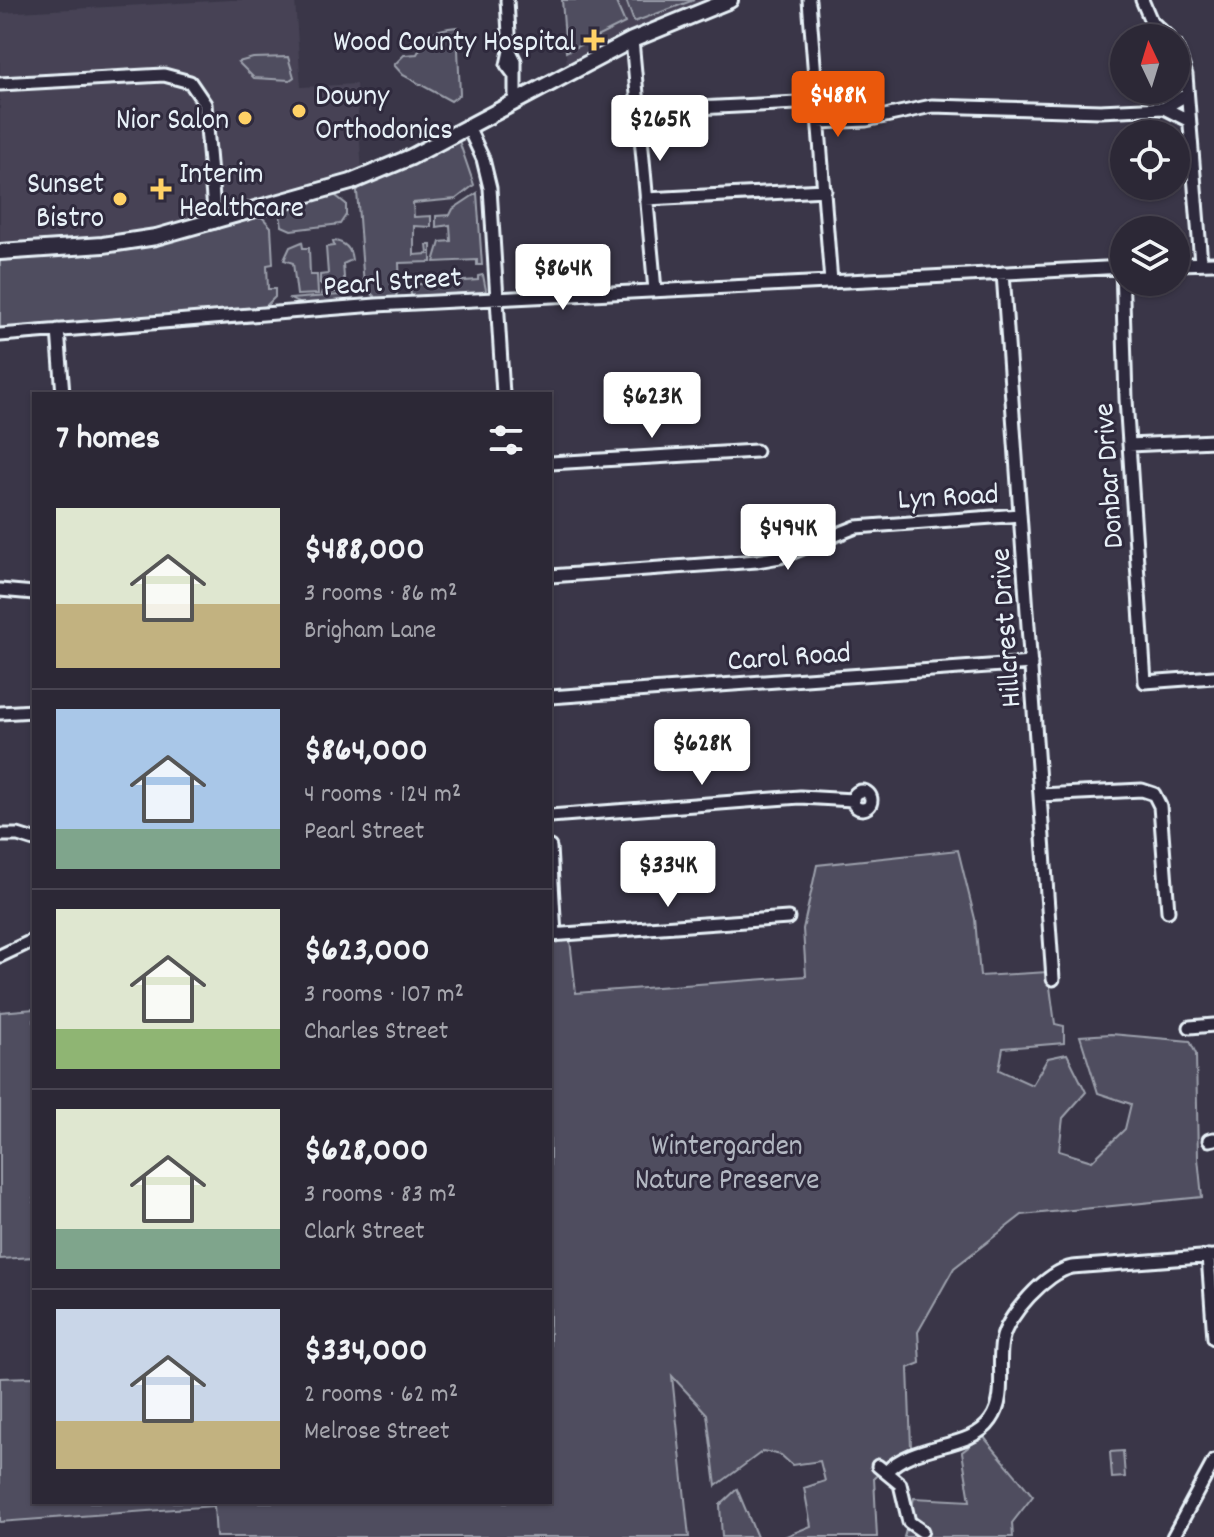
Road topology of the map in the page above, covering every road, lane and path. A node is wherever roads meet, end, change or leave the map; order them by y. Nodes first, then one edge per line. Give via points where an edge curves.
1 (507, 0) edge
2 (730, 0) edge
3 (809, 0) edge
4 (1142, 0) edge
5 (1156, 24) edge
6 (632, 40) junction
7 (0, 84) edge
8 (515, 100) junction
9 (817, 102) junction
10 (1171, 104) edge
11 (1187, 104) edge
12 (1164, 108) junction
13 (638, 111) junction
14 (1188, 120) joint
15 (819, 122) junction
16 (468, 127) junction
17 (1190, 142) edge
18 (825, 190) junction
19 (646, 199) junction
20 (215, 222) junction
21 (0, 252) edge
22 (1190, 263) edge
23 (1201, 263) junction
24 (1214, 263) edge
25 (1110, 268) edge
26 (1003, 273) junction
27 (831, 282) junction
28 (655, 290) junction
29 (1124, 296) edge
30 (496, 298) junction
31 (58, 330) junction
32 (0, 335) edge
33 (63, 392) edge
34 (503, 392) edge
35 (1214, 441) edge
36 (1129, 445) junction
37 (756, 451) dead end
38 (552, 463) edge
39 (1020, 515) junction
40 (552, 576) edge
41 (0, 590) edge
42 (32, 593) edge
43 (1031, 663) junction
44 (1214, 677) edge
45 (552, 697) edge
46 (32, 711) edge
47 (0, 713) edge
48 (1040, 795) junction
49 (853, 800) dead end
50 (552, 816) edge
51 (0, 835) edge
52 (32, 840) edge
53 (552, 906) edge
54 (1168, 911) dead end
55 (788, 918) dead end
56 (553, 935) edge
57 (32, 941) edge
58 (0, 956) edge
59 (1053, 979) dead end
60 (1214, 1025) edge
61 (1190, 1027) dead end
62 (1211, 1256) edge
63 (1214, 1338) edge
64 (1214, 1461) edge
65 (922, 1531) dead end
66 (1173, 1537) edge

1 - 8 street
2 - 6 main road
3 - 9 street
4 - 5 street
6 - 8 main road
6 - 13 street
7 - 20 street via 164,75 190,82 205,104
8 - 16 main road
9 - 13 street
9 - 15 street
10 - 12 street
11 - 14 street
12 - 14 street
12 - 15 street via 932,106 866,120
13 - 19 street
15 - 18 street
16 - 20 main road via 380,171
16 - 30 street via 489,178
17 - 23 street
18 - 19 street
18 - 27 street
19 - 28 street
20 - 21 main road via 131,242
22 - 23 street
23 - 24 street
25 - 26 street, Pearl Street
26 - 27 street, Pearl Street
26 - 39 street, Hillcrest Drive
27 - 28 street, Pearl Street
28 - 30 street, Pearl Street
29 - 36 street, Donbar Drive
30 - 31 street, Pearl Street
30 - 34 street
31 - 32 street, Pearl Street
31 - 33 street
35 - 36 street
36 - 44 street, Donbar Drive via 1145,682
37 - 38 street
39 - 40 street, Lyn Road via 856,527 757,561
39 - 43 street, Hillcrest Drive
41 - 42 street
43 - 45 street, Carol Road
43 - 48 street, Hillcrest Drive
46 - 47 street
48 - 54 street via 1142,790 1154,794 1163,830
48 - 59 street, Hillcrest Drive
49 - 50 street via 800,797
51 - 52 street
53 - 56 street
55 - 56 street
57 - 58 street
60 - 61 street
62 - 63 street
62 - 65 street via 1072,1267 1049,1277 1004,1333 999,1400 988,1424 883,1468 902,1488 909,1522
64 - 66 street

